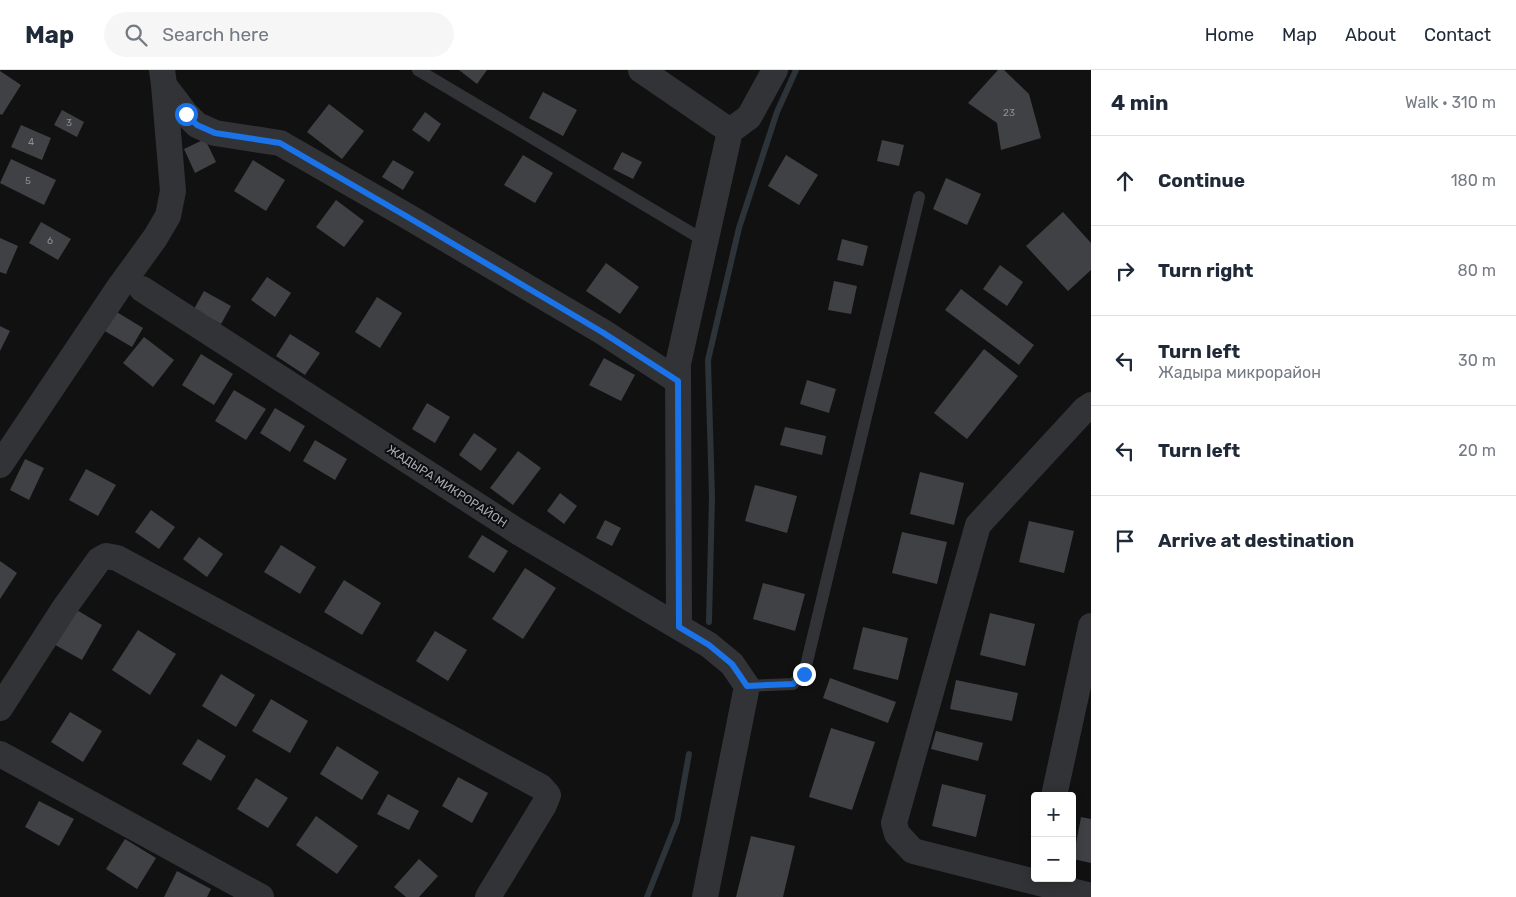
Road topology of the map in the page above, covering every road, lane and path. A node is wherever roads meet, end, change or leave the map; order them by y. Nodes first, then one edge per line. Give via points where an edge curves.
1 (418, 70) edge
2 (642, 70) edge
3 (775, 70) edge
4 (163, 77) edge
5 (730, 131) junction
6 (919, 197) dead end
7 (705, 241) junction
8 (142, 289) dead end
9 (678, 381) junction
10 (1091, 405) edge
11 (0, 465) edge
12 (1091, 626) edge
13 (679, 627) junction
14 (747, 686) junction
15 (0, 708) edge
16 (0, 754) edge
17 (1055, 792) edge
18 (1031, 879) edge
19 (1043, 882) edge
20 (1091, 896) edge
21 (261, 897) edge
22 (488, 897) edge
23 (706, 897) edge

1 - 7 lane
2 - 5 street
3 - 5 street via 749,117
4 - 9 street via 186,114 197,125 215,133 280,143 594,327
4 - 11 street via 174,191 168,216
5 - 7 street
6 - 14 lane via 804,674 793,684
7 - 9 street via 678,364
8 - 13 street, ЖАДЫРА МИКРОРАЙОН via 520,533
9 - 13 street
10 - 18 street via 978,525 894,823 897,834 913,851
12 - 17 street
13 - 14 street, ЖАДЫРА МИКРОРАЙОН via 732,664
14 - 23 street
15 - 22 street via 65,607 100,560 106,556 117,558 541,787 548,795 544,805
16 - 21 street
19 - 20 street

